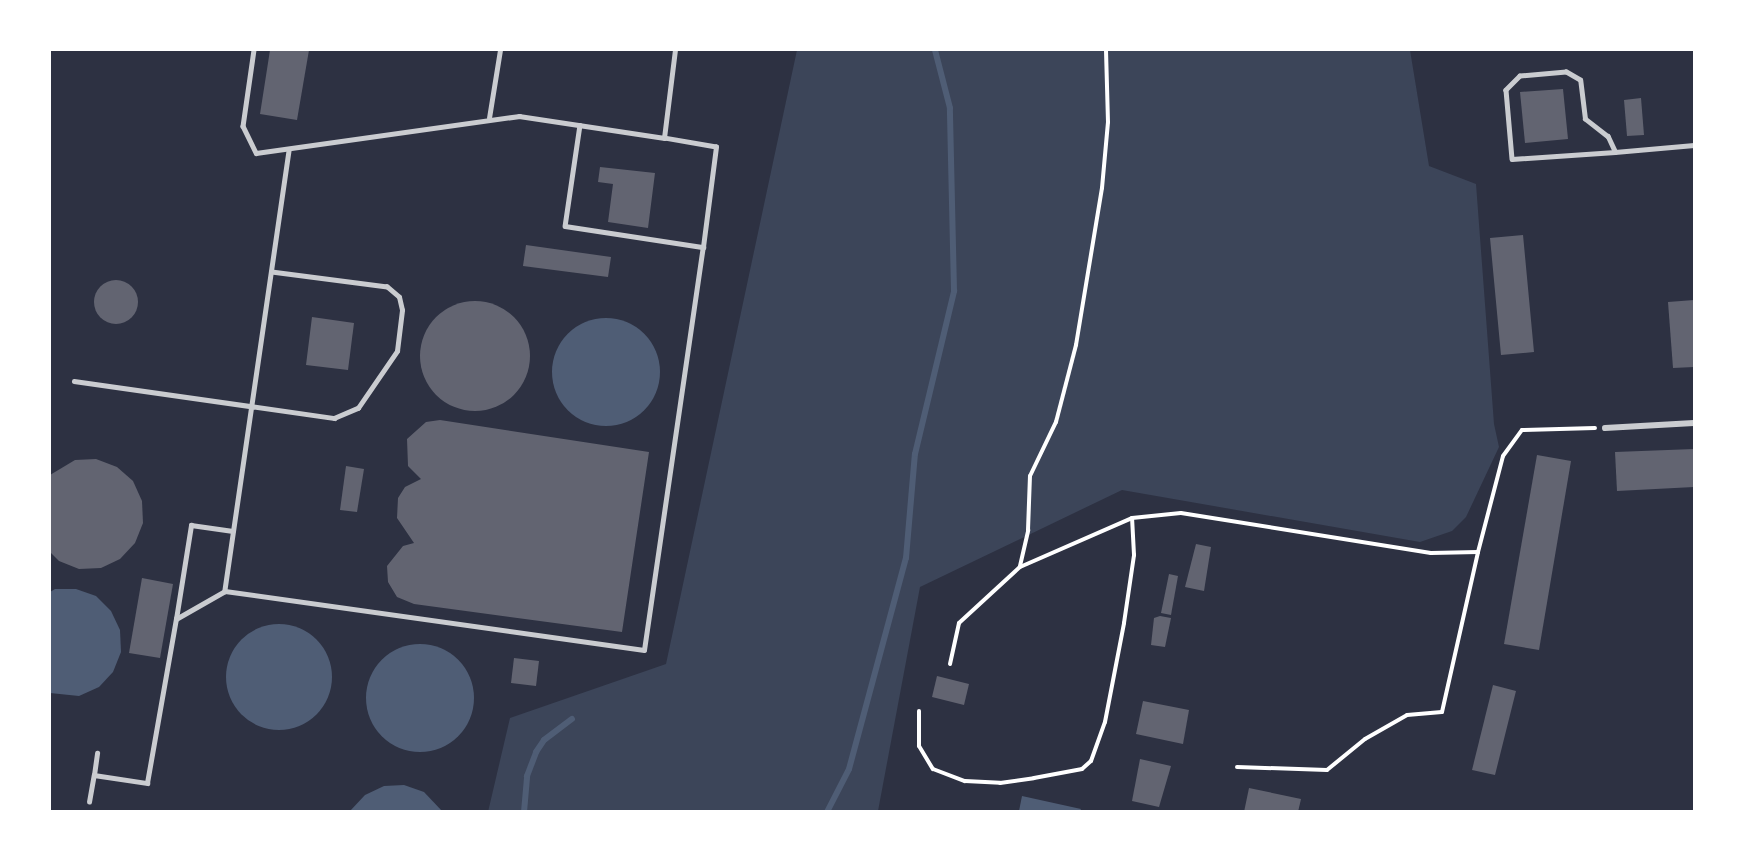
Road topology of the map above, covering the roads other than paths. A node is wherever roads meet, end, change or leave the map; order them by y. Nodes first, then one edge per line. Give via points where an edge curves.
1 (254, 50) edge
2 (500, 50) edge
3 (675, 50) edge
4 (489, 118) junction
5 (580, 125) junction
6 (664, 138) junction
7 (1695, 145) edge
8 (289, 151) junction
9 (1615, 153) junction
10 (703, 247) junction
11 (272, 272) junction
12 (74, 381) dead end
13 (253, 405) junction
14 (1695, 423) edge
15 (1605, 428) road end
16 (233, 531) junction
17 (225, 591) junction
18 (176, 619) junction
19 (97, 753) dead end
20 (94, 776) junction
21 (89, 802) dead end

1 - 8 lane via 243,126 256,153
2 - 4 lane
3 - 6 lane
4 - 5 lane via 519,116
4 - 8 lane
5 - 6 lane
5 - 10 lane via 565,226
6 - 10 lane via 716,147
7 - 9 lane
8 - 11 lane
9 - 9 lane via 1512,159 1506,90 1520,76 1566,72 1580,80 1585,119 1608,137
10 - 17 lane via 644,650
11 - 13 lane
11 - 13 lane via 387,287 399,297 402,310 396,351 358,408 334,418
12 - 13 lane
13 - 16 lane
14 - 15 street
16 - 17 lane
16 - 18 lane via 191,525
17 - 18 lane
18 - 20 lane via 147,783
19 - 20 lane
20 - 21 lane

